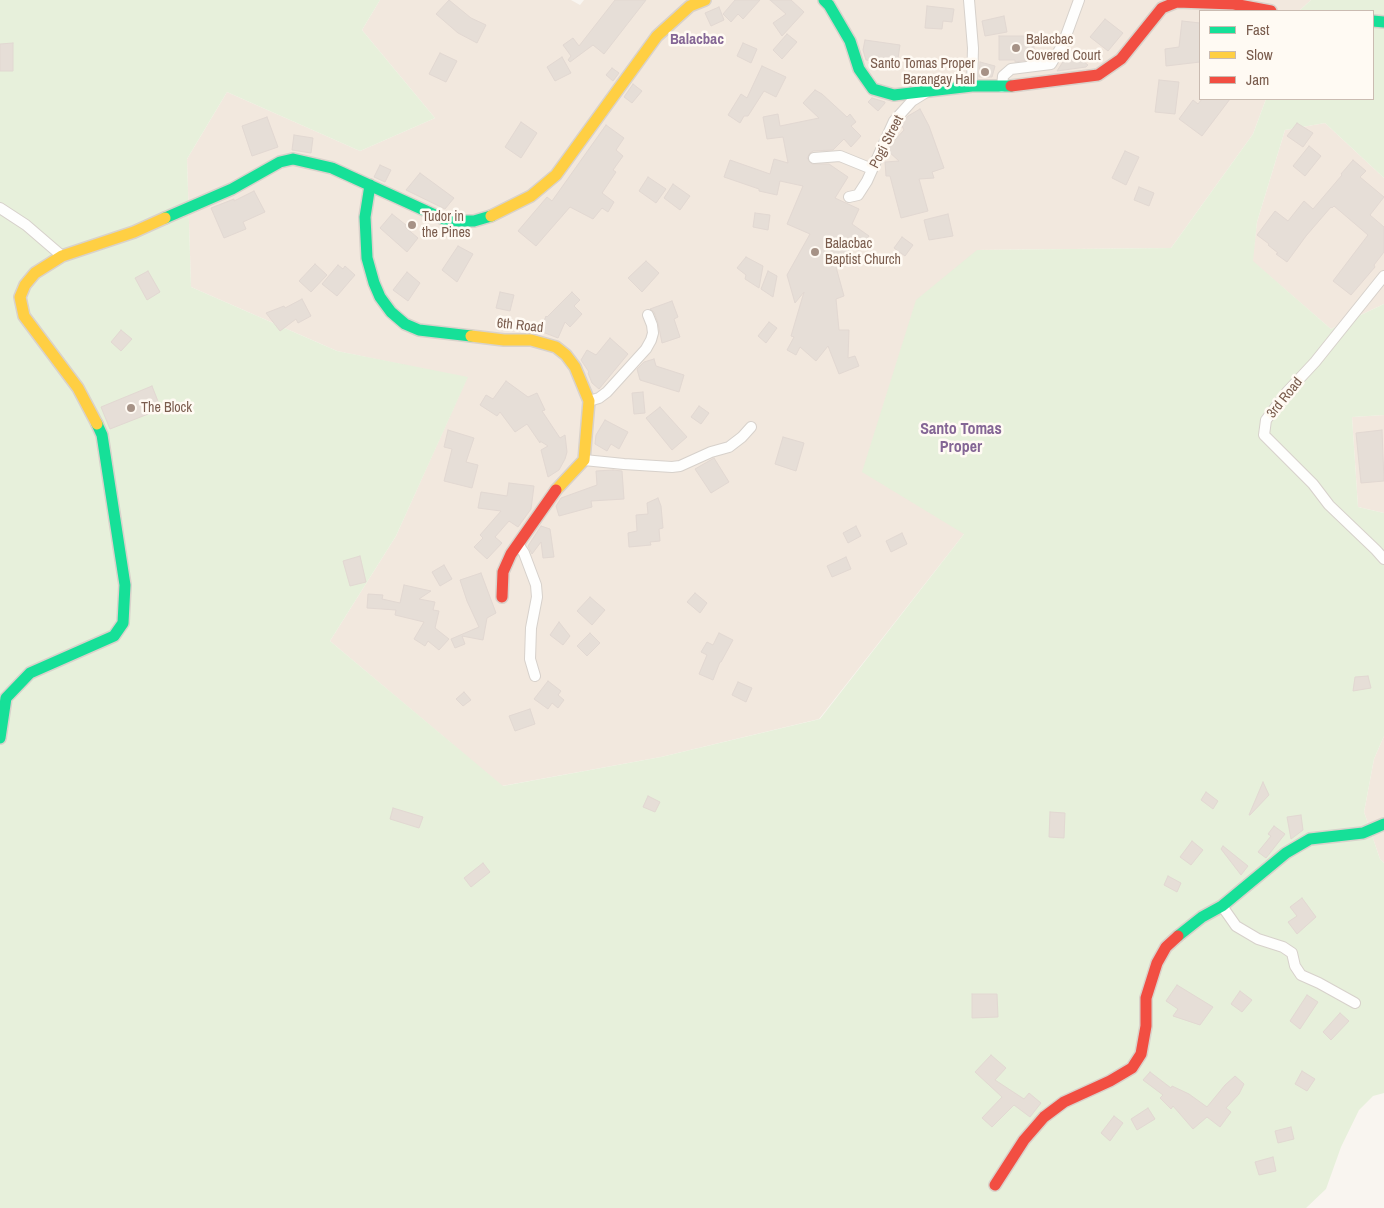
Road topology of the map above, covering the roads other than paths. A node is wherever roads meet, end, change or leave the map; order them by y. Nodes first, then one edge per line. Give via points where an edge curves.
1 (705, 0) edge
2 (824, 0) edge
3 (968, 0) edge
4 (1079, 0) edge
5 (1236, 2) edge
6 (690, 3) edge
7 (1267, 10) edge
8 (972, 86) junction
9 (1002, 88) junction
10 (930, 90) junction
11 (814, 158) dead end
12 (872, 169) junction
13 (370, 186) junction
14 (850, 197) dead end
15 (0, 208) edge
16 (62, 256) junction
17 (1384, 276) edge
18 (648, 315) dead end
19 (589, 401) junction
20 (751, 427) dead end
21 (584, 460) junction
22 (518, 544) junction
23 (1384, 559) edge
24 (502, 597) dead end
25 (535, 676) dead end
26 (0, 738) edge
27 (1384, 824) edge
28 (1222, 906) junction
29 (1355, 1003) dead end
30 (995, 1185) dead end

1 - 6 main road
2 - 10 main road via 850,40 859,69 873,89 894,95
3 - 8 street via 973,48
4 - 9 street via 1063,44 1051,64 1010,69 1003,76
5 - 7 main road
5 - 9 main road via 1177,2 1162,8 1121,59 1098,75
6 - 13 main road via 656,36 556,175 531,196 474,222 448,221
8 - 9 main road
8 - 10 main road
10 - 12 street, Pogi Street via 912,101 894,120
11 - 12 street via 840,156
12 - 14 street, Pogi Street via 858,195
13 - 16 main road via 332,168 293,160 280,162 232,189 134,232
13 - 19 main road, 6th Road via 365,217 367,258 380,297 391,312 405,324 419,330 531,340 556,347 575,367
15 - 16 street
16 - 26 main road via 35,273 20,297 24,316 78,388 102,434 125,585 124,623 114,636 30,673 6,698
17 - 23 street, 3rd Road via 1287,392 1266,420 1264,435 1313,484 1329,506
18 - 19 street via 653,333 646,350 612,388
19 - 21 main road, 6th Road
20 - 21 street via 729,447 680,466
21 - 22 main road via 553,493
22 - 24 main road via 503,572
22 - 25 street via 536,585 530,659
27 - 28 main road via 1363,833 1310,839 1286,852
28 - 29 street via 1236,926 1292,953 1294,966 1302,975
28 - 30 main road via 1184,929 1156,963 1146,998 1141,1054 1132,1068 1064,1102 1044,1117 1024,1140

